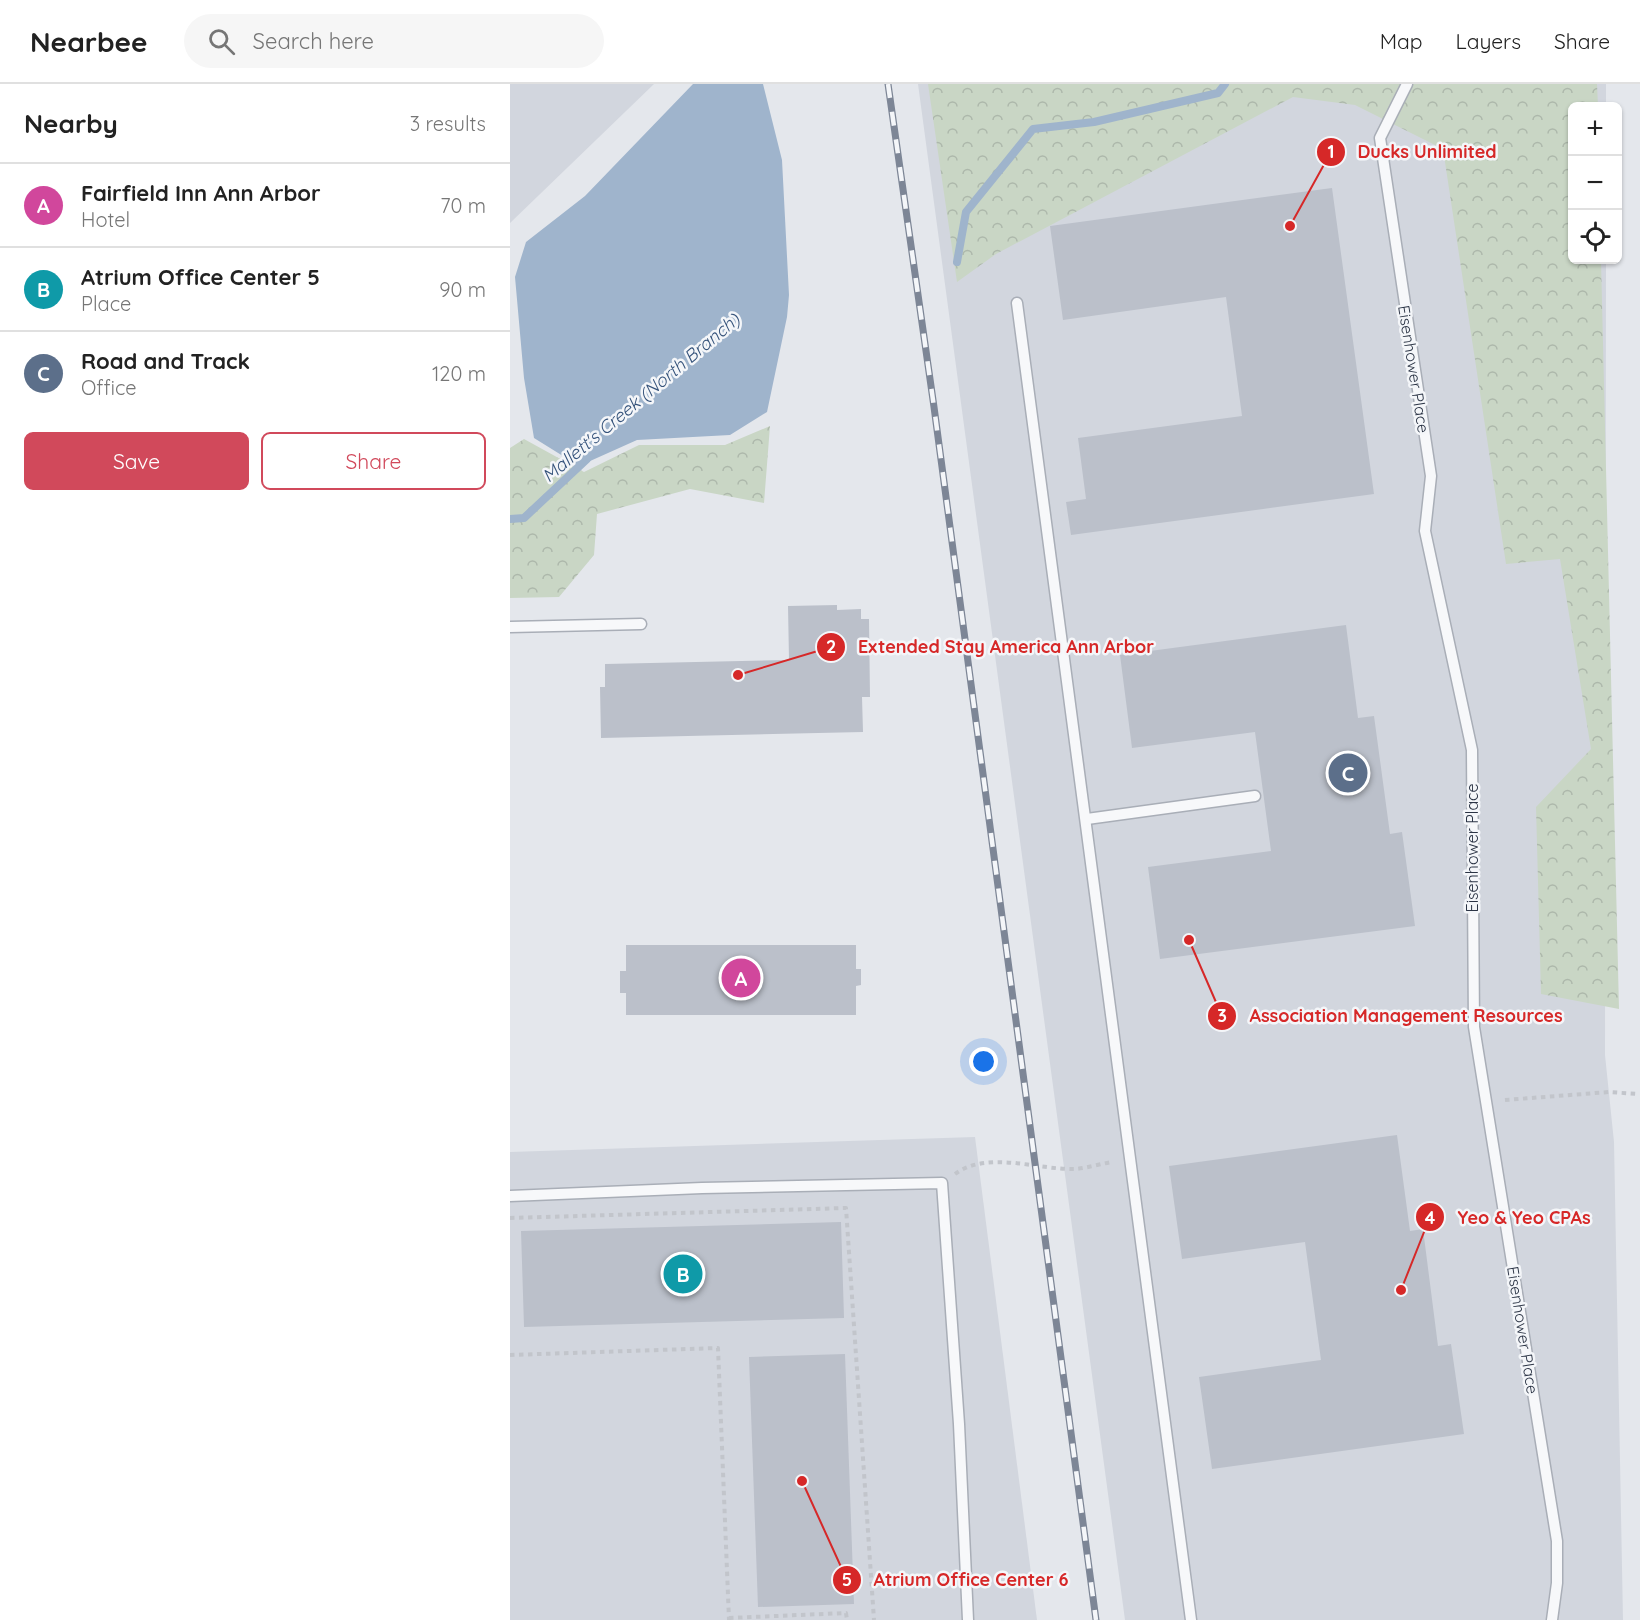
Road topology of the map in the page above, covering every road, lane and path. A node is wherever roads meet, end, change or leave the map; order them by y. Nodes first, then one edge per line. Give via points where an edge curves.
1 (1407, 84) edge
2 (1017, 303) dead end
3 (641, 624) dead end
4 (510, 627) edge
5 (1255, 796) dead end
6 (1087, 819) junction
7 (1638, 1094) dead end
8 (1486, 1100) junction
9 (1131, 1158) junction
10 (942, 1183) junction
11 (510, 1196) edge
12 (510, 1218) edge
13 (510, 1356) edge
14 (729, 1619) edge
15 (847, 1620) edge
16 (874, 1620) edge
17 (968, 1620) edge
18 (1191, 1620) edge
19 (1552, 1620) edge

1 - 8 lane, Eisenhower Place via 1380,138 1431,476 1425,531 1472,750 1474,1027
2 - 6 lane
3 - 4 lane
5 - 6 lane
6 - 9 lane
7 - 8 path via 1609,1092
8 - 19 lane, Eisenhower Place via 1557,1541
9 - 10 path via 1075,1169 1005,1162 965,1166
9 - 18 lane
10 - 11 lane
10 - 17 lane
12 - 16 path via 846,1208
13 - 14 path via 718,1348
14 - 15 path via 846,1613

